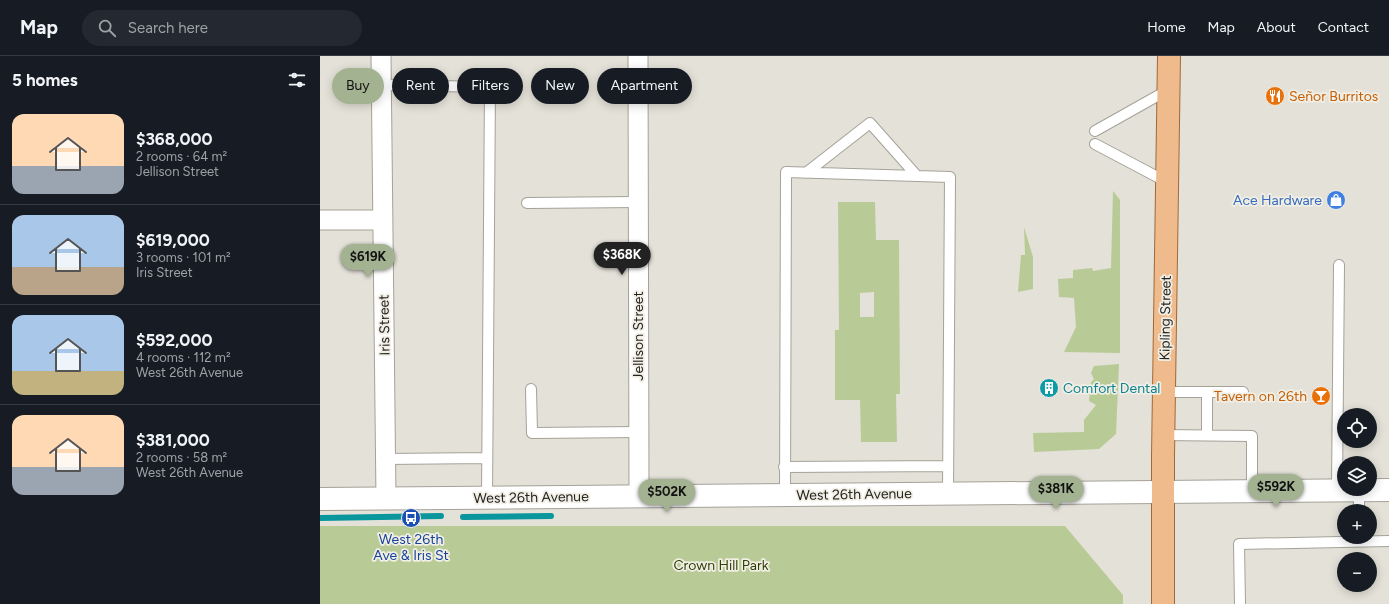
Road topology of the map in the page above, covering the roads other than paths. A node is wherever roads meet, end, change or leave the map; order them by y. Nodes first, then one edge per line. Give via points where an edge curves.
1 (381, 56) edge
2 (638, 56) edge
3 (1169, 56) edge
4 (381, 68) edge
5 (384, 85) edge
6 (1168, 90) junction
7 (381, 104) edge
8 (1095, 131) dead end
9 (1095, 144) dead end
10 (806, 173) junction
11 (917, 176) junction
12 (1167, 182) junction
13 (638, 202) junction
14 (527, 203) dead end
15 (320, 220) edge
16 (383, 220) junction
17 (1339, 264) dead end
18 (531, 389) dead end
19 (1164, 392) junction
20 (1207, 392) junction
21 (1243, 392) dead end
22 (638, 432) junction
23 (1164, 435) junction
24 (1207, 435) junction
25 (1337, 456) edge
26 (487, 458) junction
27 (386, 459) junction
28 (948, 466) junction
29 (784, 467) junction
30 (1337, 490) edge
31 (1389, 490) edge
32 (1252, 491) junction
33 (1163, 492) junction
34 (948, 493) junction
35 (785, 495) junction
36 (639, 496) junction
37 (1349, 496) edge
38 (487, 498) junction
39 (320, 499) edge
40 (386, 499) junction
41 (1359, 501) edge
42 (1337, 540) edge
43 (1377, 540) edge
44 (1389, 541) edge
45 (1164, 604) edge
46 (1240, 604) edge

1 - 4 street, Iris Street
2 - 13 street, Jellison Street
3 - 6 main road, Kipling Street
5 - 26 lane via 490,87
6 - 8 lane
6 - 12 main road, Kipling Street
7 - 16 street, Iris Street
9 - 12 lane
10 - 11 lane
10 - 11 lane via 870,123
10 - 29 lane via 786,172
11 - 28 lane via 950,177
12 - 19 main road, Kipling Street
13 - 14 lane
13 - 22 street, Jellison Street
15 - 16 street
16 - 27 street, Iris Street
17 - 25 lane
18 - 22 lane via 532,433
19 - 20 lane
19 - 23 main road, Kipling Street
20 - 21 lane
20 - 24 lane
22 - 36 street, Jellison Street
23 - 24 lane
23 - 33 main road, Kipling Street
24 - 32 lane via 1252,436
26 - 27 lane
26 - 38 lane
27 - 40 street, Iris Street
28 - 29 lane
28 - 34 lane
29 - 35 lane
30 - 32 street, West 26th Avenue
31 - 41 street, West 26th Avenue
32 - 33 street, West 26th Avenue
33 - 34 street, West 26th Avenue
33 - 45 main road, Kipling Street
34 - 35 street, West 26th Avenue
35 - 36 street, West 26th Avenue
36 - 38 street, West 26th Avenue
37 - 41 street, West 26th Avenue
38 - 40 street, West 26th Avenue
39 - 40 street, West 26th Avenue
42 - 46 lane via 1239,544
43 - 44 lane

